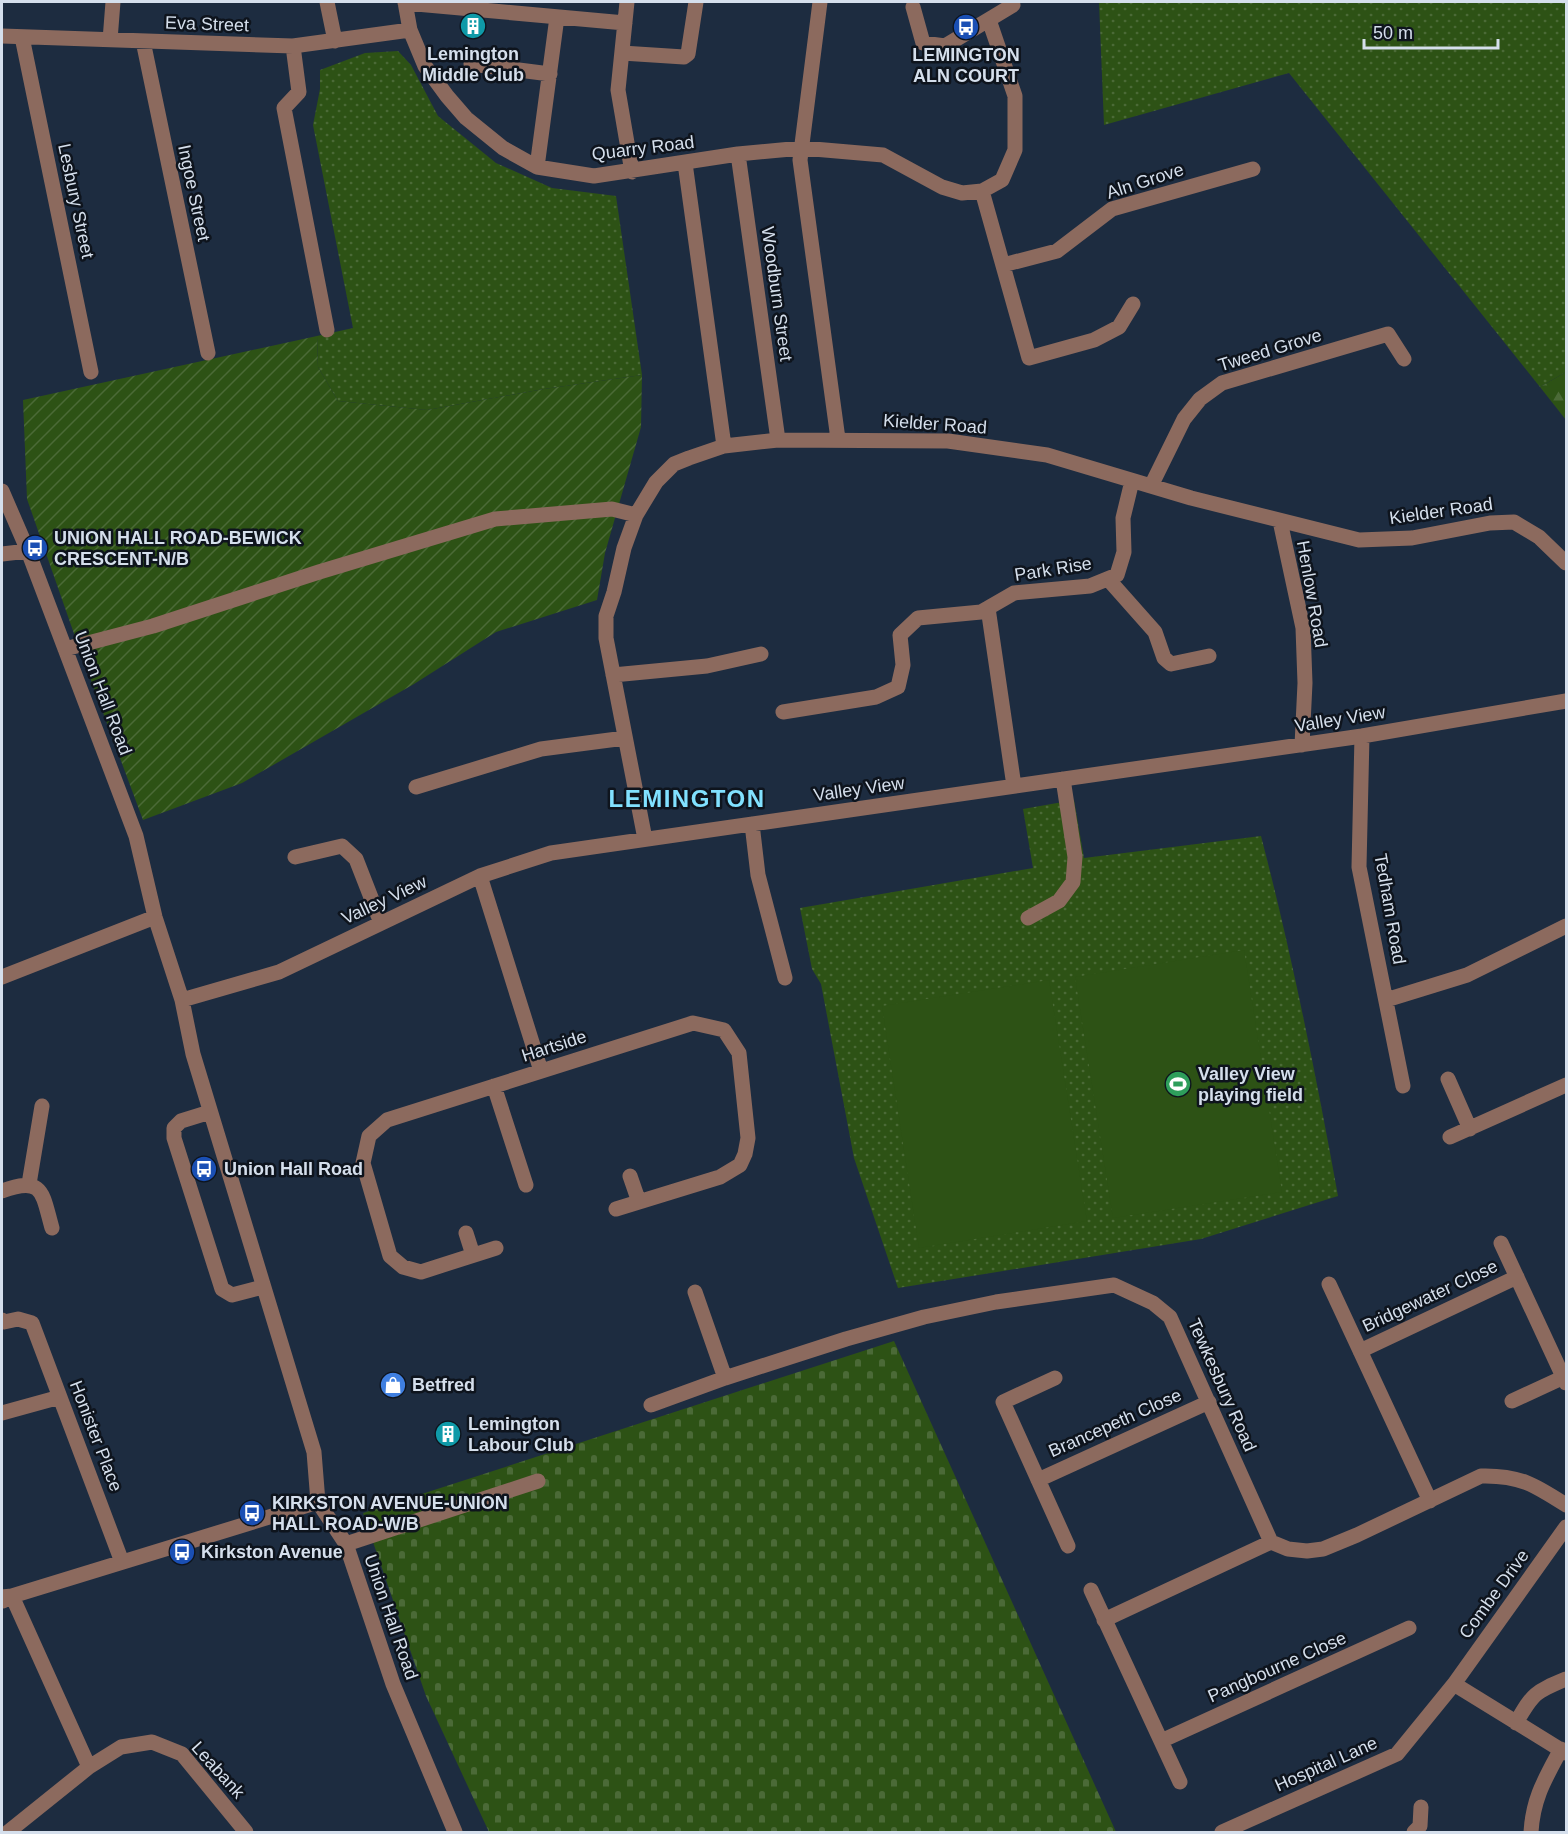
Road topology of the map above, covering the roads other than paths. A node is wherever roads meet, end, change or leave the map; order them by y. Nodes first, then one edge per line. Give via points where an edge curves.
1 (113, 2) edge
2 (327, 2) edge
3 (405, 2) edge
4 (627, 2) edge
5 (696, 2) edge
6 (820, 2) edge
7 (1013, 6) dead end
8 (913, 7) dead end
9 (557, 17) junction
10 (989, 20) junction
11 (625, 23) junction
12 (410, 30) junction
13 (2, 36) edge
14 (22, 37) junction
15 (110, 40) junction
16 (335, 40) junction
17 (143, 41) junction
18 (293, 46) junction
19 (622, 53) junction
20 (471, 64) dead end
21 (550, 75) junction
22 (802, 147) junction
23 (738, 154) junction
24 (685, 163) junction
25 (537, 167) junction
26 (1253, 169) dead end
27 (632, 172) junction
28 (982, 191) junction
29 (1003, 265) junction
30 (1133, 304) dead end
31 (327, 330) dead end
32 (208, 353) dead end
33 (1404, 359) dead end
34 (91, 372) dead end
35 (838, 439) junction
36 (778, 440) junction
37 (724, 446) junction
38 (1132, 481) junction
39 (1151, 486) junction
40 (2, 491) edge
41 (636, 515) junction
42 (1280, 521) junction
43 (28, 552) junction
44 (2, 554) edge
45 (1566, 563) edge
46 (1108, 579) junction
47 (988, 608) junction
48 (65, 649) junction
49 (761, 654) dead end
50 (1209, 656) dead end
51 (613, 675) junction
52 (1566, 701) edge
53 (783, 712) dead end
54 (1362, 736) junction
55 (625, 738) junction
56 (1302, 745) junction
57 (1063, 779) junction
58 (1014, 786) junction
59 (416, 787) dead end
60 (752, 824) junction
61 (645, 839) junction
62 (295, 857) dead end
63 (480, 876) junction
64 (155, 917) junction
65 (1028, 918) dead end
66 (381, 923) junction
67 (1566, 926) edge
68 (2, 977) edge
69 (785, 978) dead end
70 (182, 1000) junction
71 (1386, 1000) junction
72 (541, 1071) junction
73 (1448, 1079) dead end
74 (1566, 1085) edge
75 (494, 1086) junction
76 (1403, 1086) dead end
77 (42, 1106) dead end
78 (210, 1112) junction
79 (1470, 1129) junction
80 (1450, 1137) dead end
81 (630, 1176) dead end
82 (29, 1184) junction
83 (526, 1185) dead end
84 (2, 1191) edge
85 (639, 1202) junction
86 (616, 1209) dead end
87 (52, 1228) dead end
88 (466, 1233) dead end
89 (1501, 1243) dead end
90 (496, 1248) dead end
91 (473, 1255) junction
92 (1517, 1277) junction
93 (1329, 1284) dead end
94 (263, 1287) junction
95 (695, 1292) dead end
96 (2, 1323) edge
97 (1360, 1351) junction
98 (725, 1378) junction
99 (1055, 1378) dead end
100 (1565, 1380) edge
101 (60, 1397) junction
102 (1512, 1401) dead end
103 (1209, 1402) junction
104 (651, 1405) dead end
105 (2, 1413) edge
106 (1038, 1480) junction
107 (538, 1481) dead end
108 (1430, 1501) junction
109 (318, 1502) junction
110 (1566, 1505) edge
111 (1566, 1527) edge
112 (1271, 1542) junction
113 (346, 1544) junction
114 (1068, 1546) dead end
115 (122, 1562) junction
116 (1090, 1590) dead end
117 (5, 1599) edge
118 (1104, 1620) junction
119 (1409, 1628) dead end
120 (1566, 1679) edge
121 (1454, 1684) junction
122 (1516, 1723) junction
123 (1161, 1741) junction
124 (1564, 1751) edge
125 (89, 1767) junction
126 (1180, 1782) dead end
127 (1420, 1807) dead end
128 (8, 1833) edge
129 (246, 1833) edge
130 (455, 1833) edge
131 (1222, 1833) edge
132 (1414, 1833) edge
133 (1531, 1833) edge

1 - 15 street
2 - 16 street
3 - 9 street
3 - 12 street, Quarry Road
4 - 11 street
5 - 19 street via 688,54 684,57
6 - 22 street
7 - 10 street
8 - 10 street via 923,43 945,46
9 - 11 street
9 - 21 street
10 - 28 street via 1015,96 1015,150 1002,180
11 - 19 street
12 - 16 street, Eva Street
12 - 25 street, Quarry Road via 425,66 466,118 503,148
13 - 14 street, Eva Street
14 - 15 street, Eva Street
14 - 34 street, Lesbury Street
15 - 17 street, Eva Street
16 - 18 street, Eva Street
17 - 18 street, Eva Street
17 - 32 street, Ingoe Street
18 - 31 street via 299,92 284,108
19 - 27 street via 618,90
20 - 21 street
21 - 25 street
22 - 23 street, Quarry Road
22 - 28 street via 883,155 942,187 962,193
22 - 35 street via 800,160
23 - 24 street, Quarry Road
23 - 36 street, Woodburn Street
24 - 27 street, Quarry Road
24 - 37 street
25 - 27 street, Quarry Road via 594,176
26 - 29 street, Aln Grove via 1112,209 1057,252
28 - 29 street
29 - 30 street via 1029,358 1094,340 1119,327
33 - 39 street, Tweed Grove via 1388,334 1222,383 1200,399 1184,419
35 - 36 street, Kielder Road
35 - 38 street, Kielder Road via 959,442 1047,455
36 - 37 street, Kielder Road
37 - 41 street, Kielder Road via 674,464 656,482
38 - 39 street, Kielder Road
38 - 46 street, Park Rise via 1123,519 1124,552 1118,575
39 - 42 street, Kielder Road
40 - 43 street, Union Hall Road
41 - 48 street via 612,509 495,519 153,626
41 - 51 street, Kielder Road via 606,616
42 - 45 street, Kielder Road via 1359,540 1412,538 1514,522 1539,537
42 - 56 street, Henlow Road via 1302,628
43 - 44 street
43 - 48 street, Union Hall Road
46 - 47 street, Park Rise via 1090,586 1014,593
46 - 50 street via 1151,627 1164,658 1171,664
47 - 53 street, Park Rise via 918,618 900,635 903,664 898,687 876,697
47 - 58 street
48 - 64 street, Union Hall Road via 136,836
49 - 51 street via 707,666
51 - 55 street, Kielder Road
52 - 54 street, Valley View
54 - 56 street, Valley View
54 - 71 street, Tedham Road via 1359,867
55 - 59 street via 541,749
55 - 61 street, Kielder Road
56 - 57 street, Valley View
57 - 58 street, Valley View
57 - 65 street via 1075,857 1073,882 1059,901
58 - 60 street, Valley View
60 - 61 street, Valley View
60 - 69 street via 758,875
61 - 63 street, Valley View via 551,853
62 - 66 street via 342,846 356,859
63 - 66 street, Valley View
63 - 72 street
64 - 68 street
64 - 70 street, Union Hall Road
66 - 70 street, Valley View via 279,972
67 - 71 street via 1467,975
70 - 78 street, Union Hall Road
71 - 76 street, Tedham Road
72 - 75 street, Hartside
72 - 85 street, Hartside via 693,1023 724,1030 739,1053 748,1138 740,1166 720,1177
73 - 79 street
74 - 79 street
75 - 83 street
75 - 91 street, Hartside via 387,1120 369,1136 363,1163 390,1256 403,1268 421,1272
77 - 82 street
78 - 94 street, Union Hall Road
78 - 94 street via 181,1121 174,1128 174,1138 222,1289 232,1295
79 - 80 street
81 - 85 street
82 - 84 street
82 - 87 street via 43,1195
85 - 86 street, Hartside
88 - 91 street
89 - 92 street, Bridgewater Close
90 - 91 street, Hartside
92 - 97 street, Bridgewater Close
92 - 100 street, Bridgewater Close
93 - 97 street, Bridgewater Close
94 - 109 street, Union Hall Road via 314,1452
95 - 98 street
96 - 101 street, Honister Place via 18,1318 32,1323
97 - 108 street, Bridgewater Close
98 - 103 street, Tewkesbury Road via 924,1317 1114,1285 1153,1303 1170,1317
98 - 104 street, Tewkesbury Road
99 - 106 street, Brancepeth Close via 1003,1402
100 - 102 street
101 - 105 street
101 - 115 street, Honister Place
103 - 106 street, Brancepeth Close
103 - 112 street, Tewkesbury Road
106 - 114 street, Brancepeth Close
107 - 113 street
108 - 110 street via 1481,1476 1503,1476 1541,1489
108 - 112 street via 1323,1549 1288,1550
109 - 113 street, Union Hall Road
109 - 115 street
111 - 121 street, Combe Drive
112 - 118 street
113 - 130 street, Union Hall Road via 393,1684
115 - 117 street
116 - 118 street
117 - 125 street
118 - 123 street
119 - 123 street, Pangbourne Close
120 - 122 street via 1529,1699
121 - 122 street
121 - 131 street, Hospital Lane via 1397,1754
122 - 124 street
123 - 126 street
124 - 133 street via 1540,1787 1532,1810
125 - 128 street, Leabank
125 - 129 street, Leabank via 121,1747 152,1742 182,1754
127 - 132 street via 1420,1826

